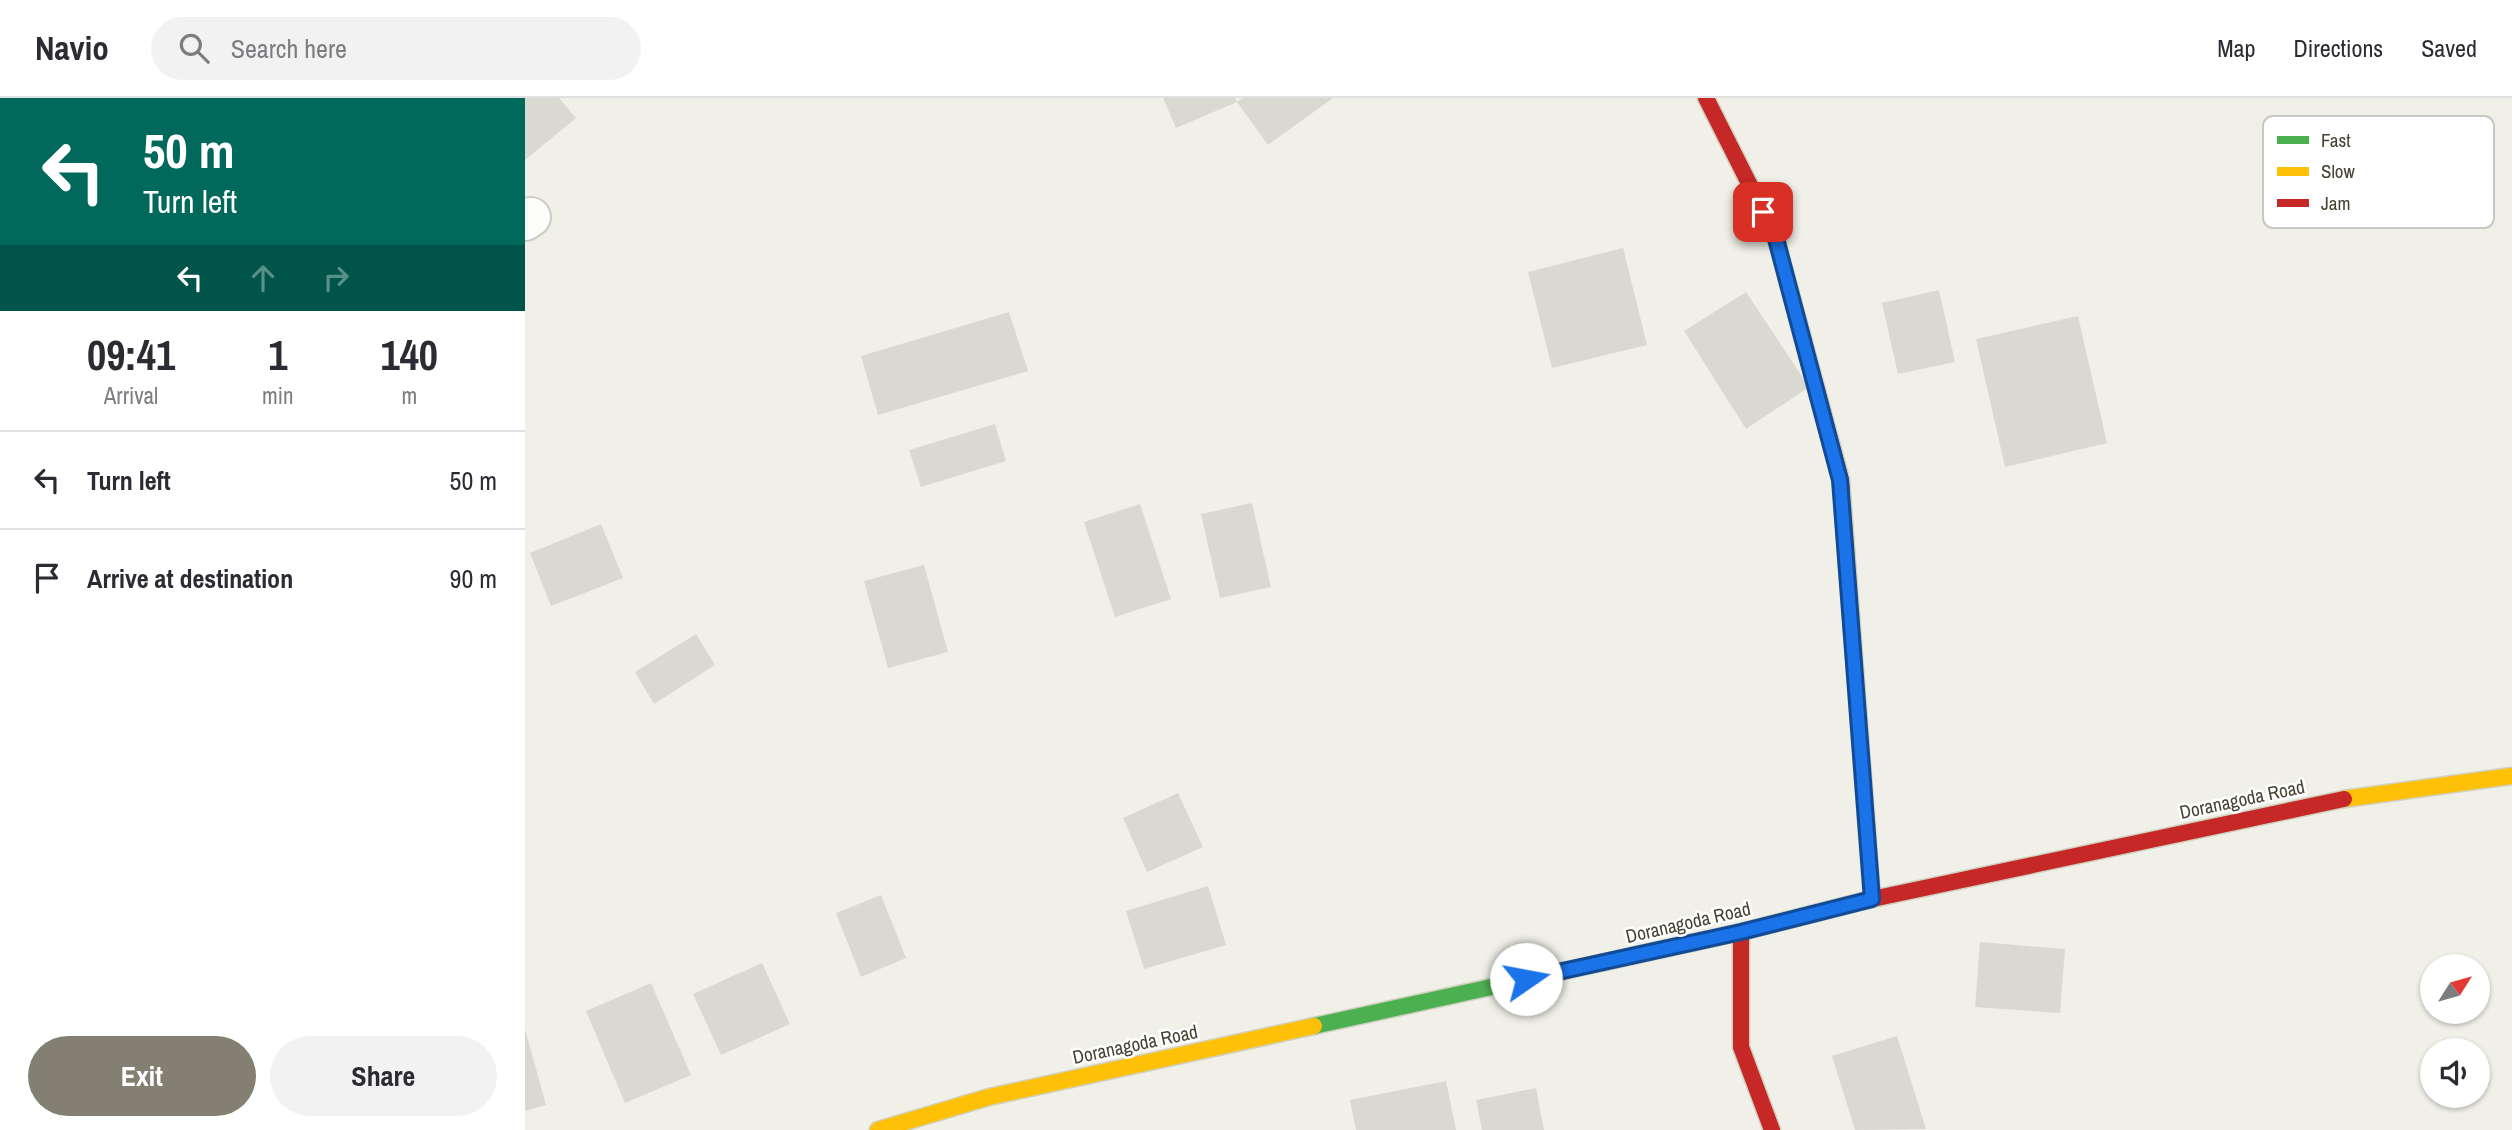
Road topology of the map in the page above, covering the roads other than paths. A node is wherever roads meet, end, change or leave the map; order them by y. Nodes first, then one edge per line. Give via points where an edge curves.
1 (1706, 98) edge
2 (2512, 776) edge
3 (1872, 899) junction
4 (1741, 932) junction
5 (878, 1130) edge
6 (1772, 1130) edge

1 - 3 street via 1775,235 1840,480
2 - 3 street, Doranagoda Road via 2353,797
3 - 4 street, Doranagoda Road
4 - 5 street, Doranagoda Road via 989,1097
4 - 6 street via 1741,1047

